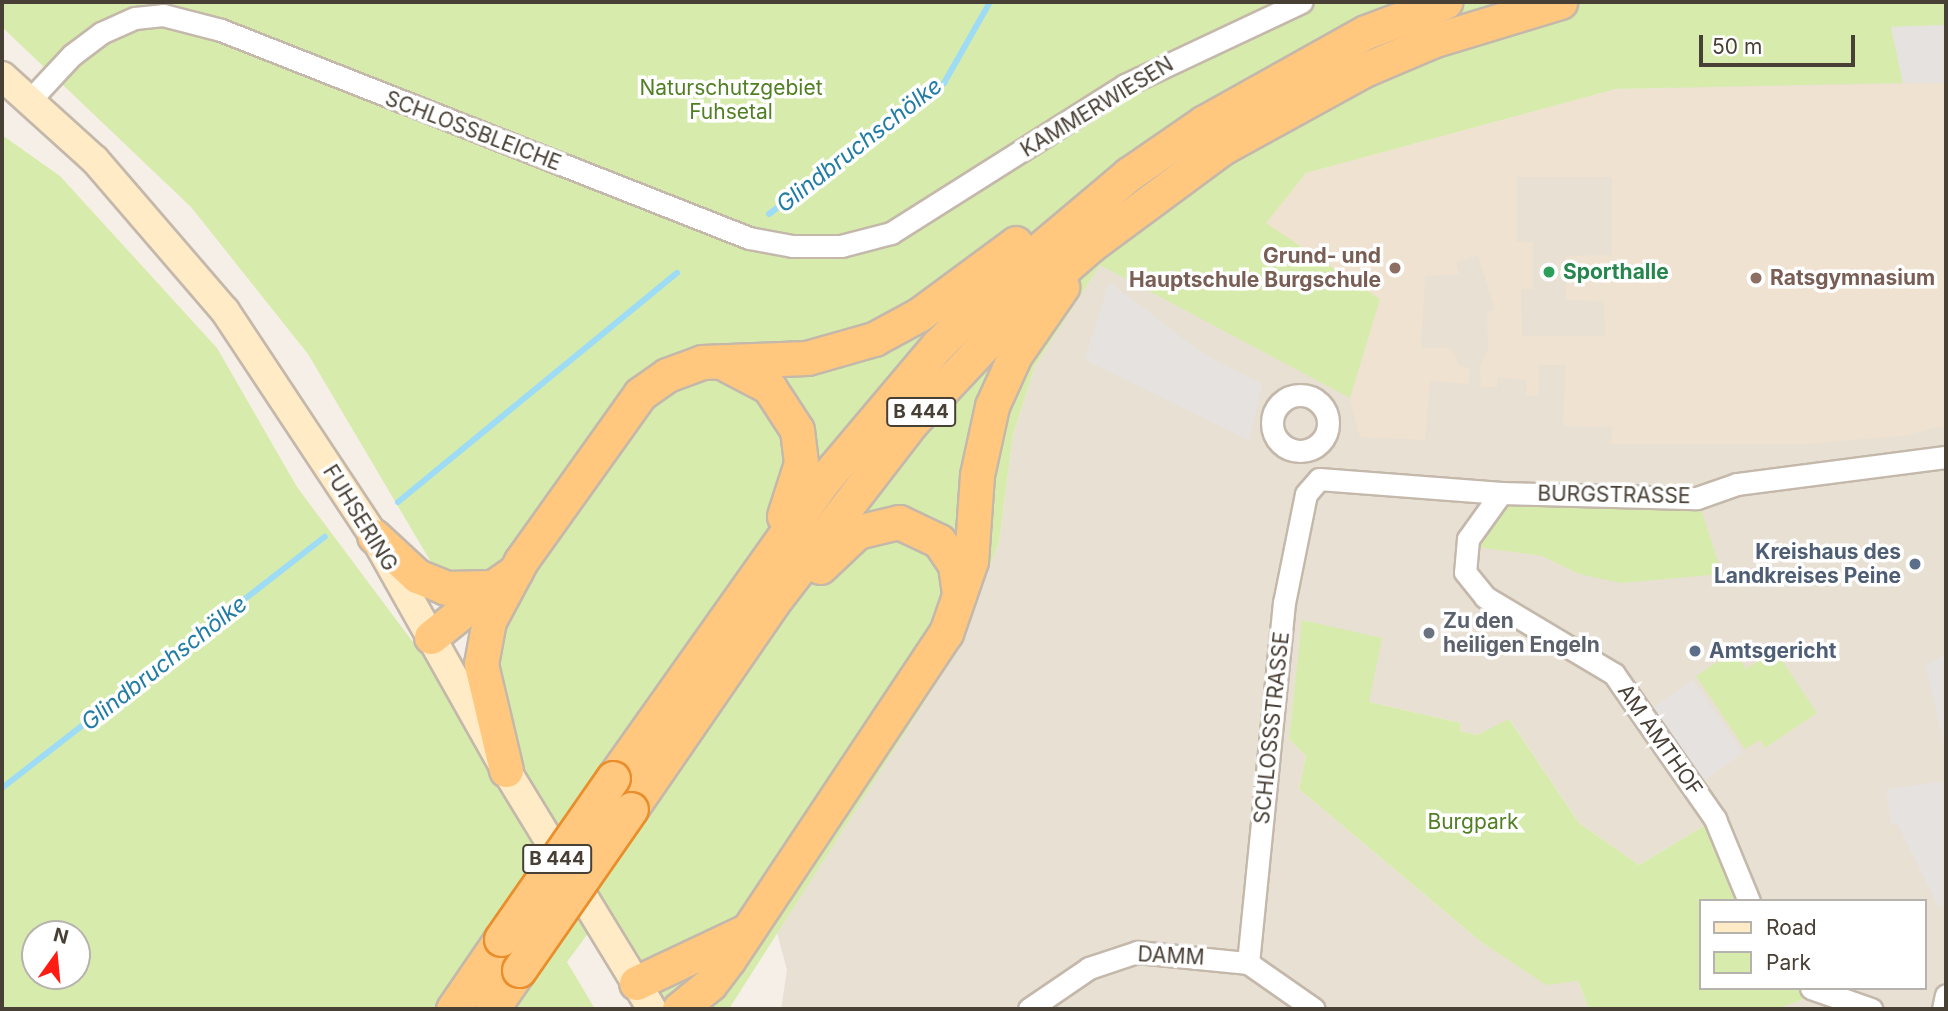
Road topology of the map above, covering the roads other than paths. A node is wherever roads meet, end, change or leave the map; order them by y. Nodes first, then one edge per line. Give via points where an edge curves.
1 (1301, 2) edge
2 (1445, 2) edge
3 (1560, 2) edge
4 (2, 76) edge
5 (30, 100) junction
6 (938, 206) joint
7 (1082, 232) junction
8 (702, 362) junction
9 (1311, 449) dead end
10 (1946, 457) edge
11 (1312, 487) junction
12 (1501, 493) junction
13 (374, 536) junction
14 (770, 553) junction
15 (505, 579) junction
16 (774, 601) junction
17 (956, 609) junction
18 (489, 621) junction
19 (432, 637) junction
20 (506, 770) junction
21 (1748, 899) edge
22 (746, 931) junction
23 (1248, 963) junction
24 (1817, 990) edge
25 (1946, 995) edge
26 (644, 996) edge
27 (453, 1009) edge
28 (492, 1009) edge
29 (679, 1009) edge
30 (1028, 1009) edge
31 (1314, 1009) edge
32 (1871, 1009) edge
33 (1943, 1009) edge

1 - 6 street, KAMMERWIESEN via 1125,85
2 - 7 highway, B 444 via 1366,32 1192,130
3 - 7 highway, B 444 via 1432,41 1364,70
4 - 5 main road, FUHSERING
5 - 6 street, SCHLOSSBLEICHE via 72,55 101,33 135,18 163,15 221,30 749,238 792,246 841,246 891,233
5 - 13 main road, FUHSERING via 95,160 225,311
7 - 8 highway via 1039,226 920,314 874,339 807,358
7 - 14 highway, B 444 via 938,345 851,447
7 - 16 highway, B 444 via 920,413
7 - 17 highway via 992,406 976,475 971,561
8 - 14 highway via 731,365 758,378 781,399 797,430 798,480
8 - 15 highway via 667,375 629,407
9 - 11 street
10 - 12 street, BURGSTRASSE via 1737,484 1698,498
11 - 12 street, BURGSTRASSE
11 - 23 street, SCHLOSSSTRASSE via 1284,603
12 - 21 street, AM AMTHOF via 1468,539 1465,572 1485,597 1614,674 1715,819
13 - 15 highway via 431,584 461,591
13 - 19 main road, FUHSERING
14 - 27 highway, B 444, bridge
15 - 18 highway
15 - 19 highway
16 - 17 highway via 800,588 857,532 899,522 927,532 948,552 958,580
16 - 28 highway, B 444, bridge
17 - 22 highway via 932,659
18 - 19 highway via 455,639
18 - 20 highway via 481,664
19 - 20 main road, FUHSERING
20 - 26 main road, FUHSERING
22 - 26 highway
22 - 29 highway via 710,984
23 - 30 street, DAMM via 1183,954 1128,954 1089,968
23 - 31 street, DAMM
24 - 32 street
25 - 33 street

